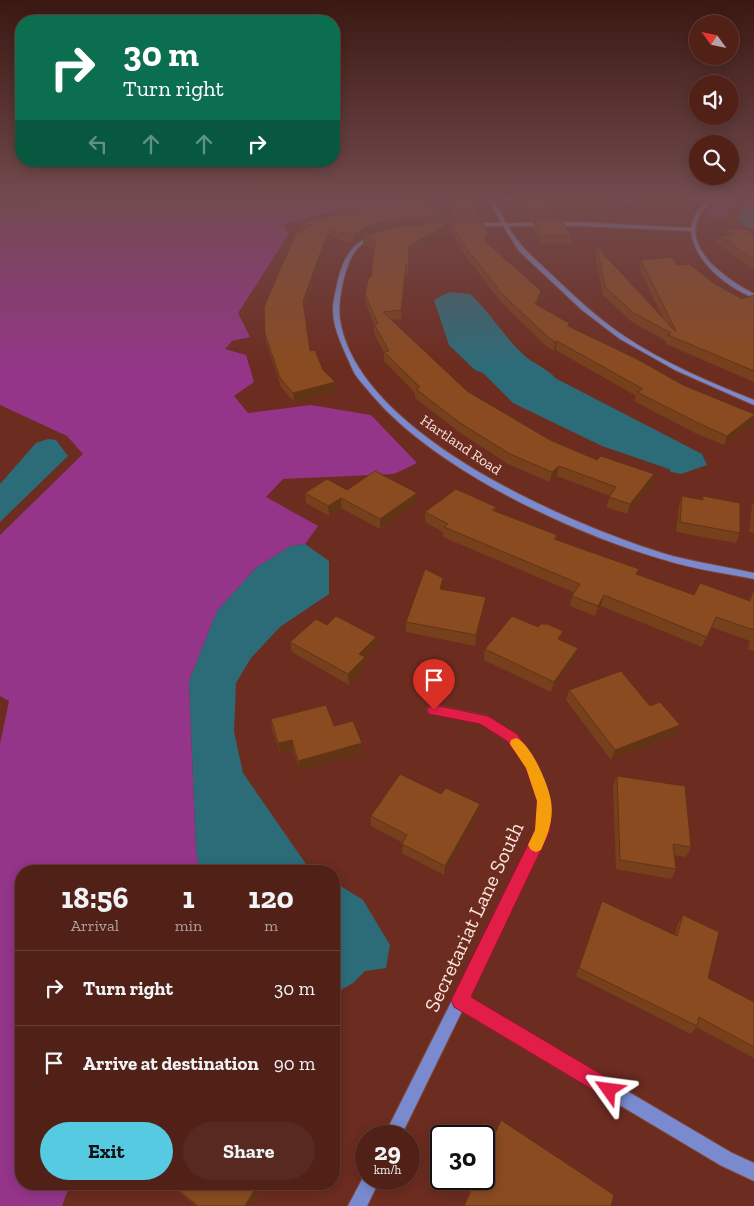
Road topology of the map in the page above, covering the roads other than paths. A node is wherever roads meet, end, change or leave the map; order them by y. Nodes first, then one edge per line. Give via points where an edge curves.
1 (350, 255) edge
2 (527, 255) edge
3 (702, 255) edge
4 (754, 296) edge
5 (754, 403) edge
6 (754, 576) edge
7 (434, 710) dead end
8 (460, 1000) junction
9 (398, 1125) edge
10 (754, 1172) edge
11 (365, 1190) edge
12 (357, 1206) edge

1 - 6 street, Hartland Road via 337,300 337,322 343,346 354,368 374,394 437,449 499,487 560,517 660,555
2 - 5 street via 606,327 696,377
3 - 4 street via 724,276
7 - 8 street, Secretariat Lane South via 483,719 512,738 532,766 544,801 543,831
8 - 9 street, Secretariat Lane South
8 - 10 street via 726,1159
11 - 12 street

